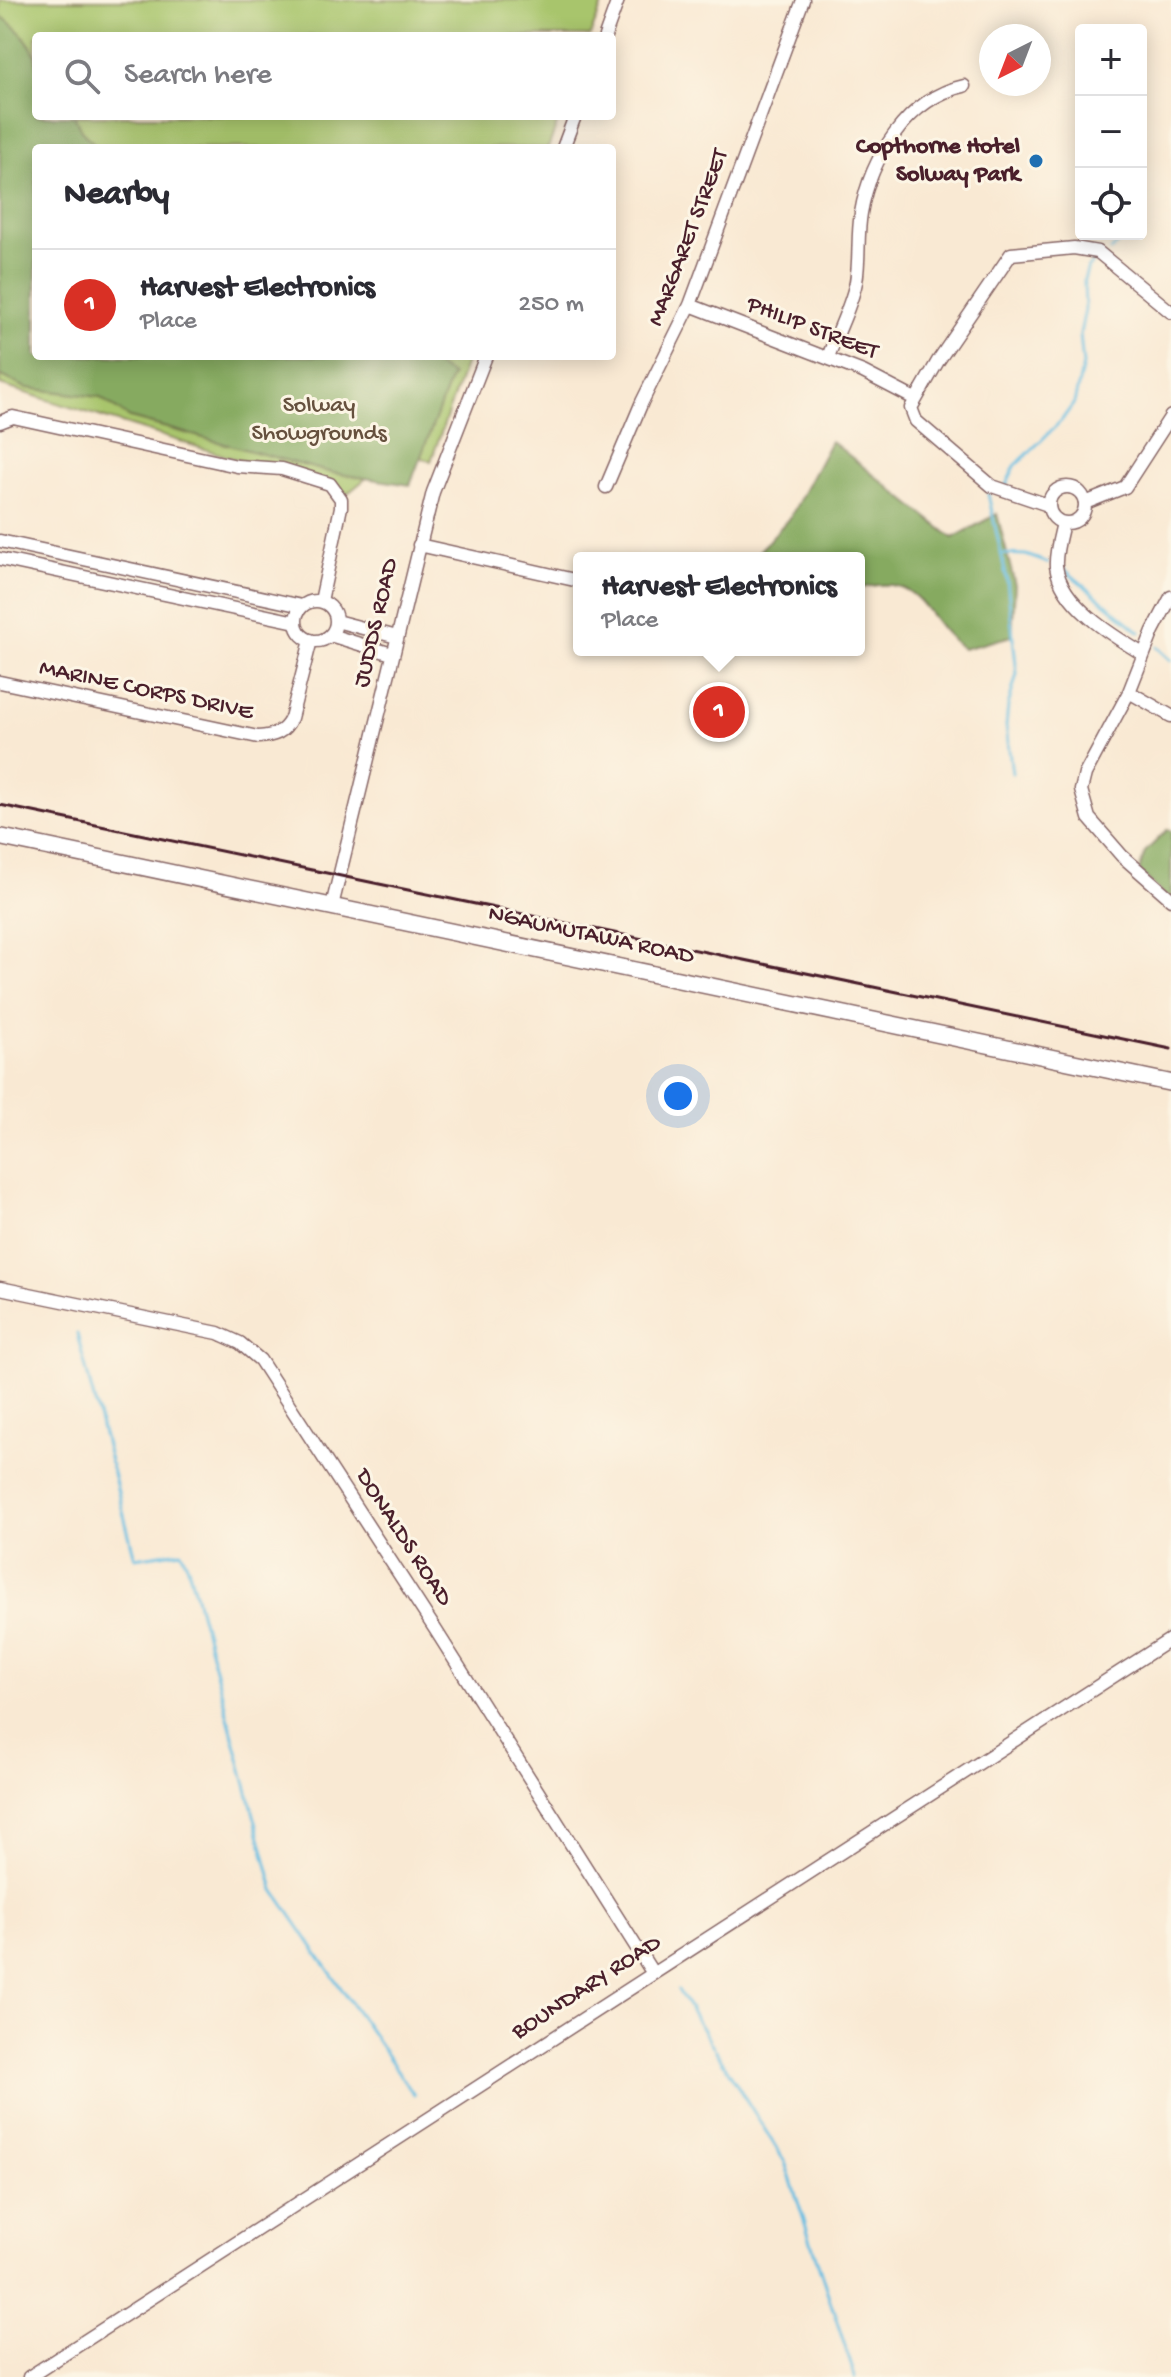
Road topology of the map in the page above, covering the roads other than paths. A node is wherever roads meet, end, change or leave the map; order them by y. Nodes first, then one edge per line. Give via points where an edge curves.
1 (618, 0) edge
2 (803, 0) edge
3 (606, 32) edge
4 (964, 86) dead end
5 (574, 120) edge
6 (564, 144) edge
7 (690, 305) junction
8 (1171, 312) edge
9 (828, 357) junction
10 (484, 360) edge
11 (915, 399) junction
12 (1171, 416) edge
13 (0, 422) edge
14 (606, 487) dead end
15 (1085, 503) junction
16 (1048, 505) junction
17 (1063, 523) junction
18 (0, 541) edge
19 (419, 545) junction
20 (31, 549) junction
21 (0, 559) edge
22 (29, 564) junction
23 (116, 565) junction
24 (573, 580) edge
25 (113, 582) junction
26 (200, 584) junction
27 (1171, 597) edge
28 (197, 599) junction
29 (321, 601) junction
30 (302, 606) junction
31 (336, 621) junction
32 (296, 622) junction
33 (330, 635) junction
34 (397, 637) junction
35 (311, 640) junction
36 (392, 654) junction
37 (1143, 654) junction
38 (0, 682) edge
39 (1129, 692) junction
40 (1171, 716) edge
41 (0, 837) edge
42 (1171, 899) edge
43 (332, 906) junction
44 (1171, 1083) edge
45 (0, 1288) edge
46 (1171, 1639) edge
47 (652, 1972) junction
48 (29, 2377) edge

1 - 3 street
2 - 7 street, MARGARET STREET
4 - 9 street via 941,91 883,151 860,217 856,283
5 - 6 street
7 - 9 street, PHILIP STREET
7 - 14 street, MARGARET STREET
8 - 11 street via 1098,252 1074,248 1011,254
9 - 11 street, PHILIP STREET
10 - 19 street, JUDDS ROAD via 433,492
11 - 16 street via 911,408 916,421 975,474 1005,493
12 - 15 street via 1125,487
13 - 29 street via 13,417 237,466 282,469 330,484 341,507
15 - 16 street via 1075,488 1063,487 1052,493
15 - 17 street via 1079,518
16 - 17 street
17 - 37 street via 1056,567 1064,587 1113,637
18 - 20 street
19 - 24 street
19 - 34 street, JUDDS ROAD
20 - 22 street
20 - 23 street
21 - 22 street
22 - 25 street
23 - 25 street
23 - 26 street
25 - 28 street
26 - 28 street
26 - 30 street
27 - 37 street
28 - 32 street
29 - 30 street
29 - 31 street
30 - 32 street
31 - 33 street
31 - 34 street
32 - 35 street via 298,631
33 - 35 street
33 - 36 street
34 - 36 street, JUDDS ROAD
35 - 38 street, MARINE CORPS DRIVE via 291,718 272,737
36 - 43 street, JUDDS ROAD
37 - 39 street
39 - 40 street
39 - 42 street via 1085,774 1083,806 1122,856
41 - 43 main road, NGAUMUTAWA ROAD
43 - 44 main road, NGAUMUTAWA ROAD
45 - 47 street, DONALDS ROAD via 218,1333 260,1360
46 - 47 street, BOUNDARY ROAD
47 - 48 street, BOUNDARY ROAD

